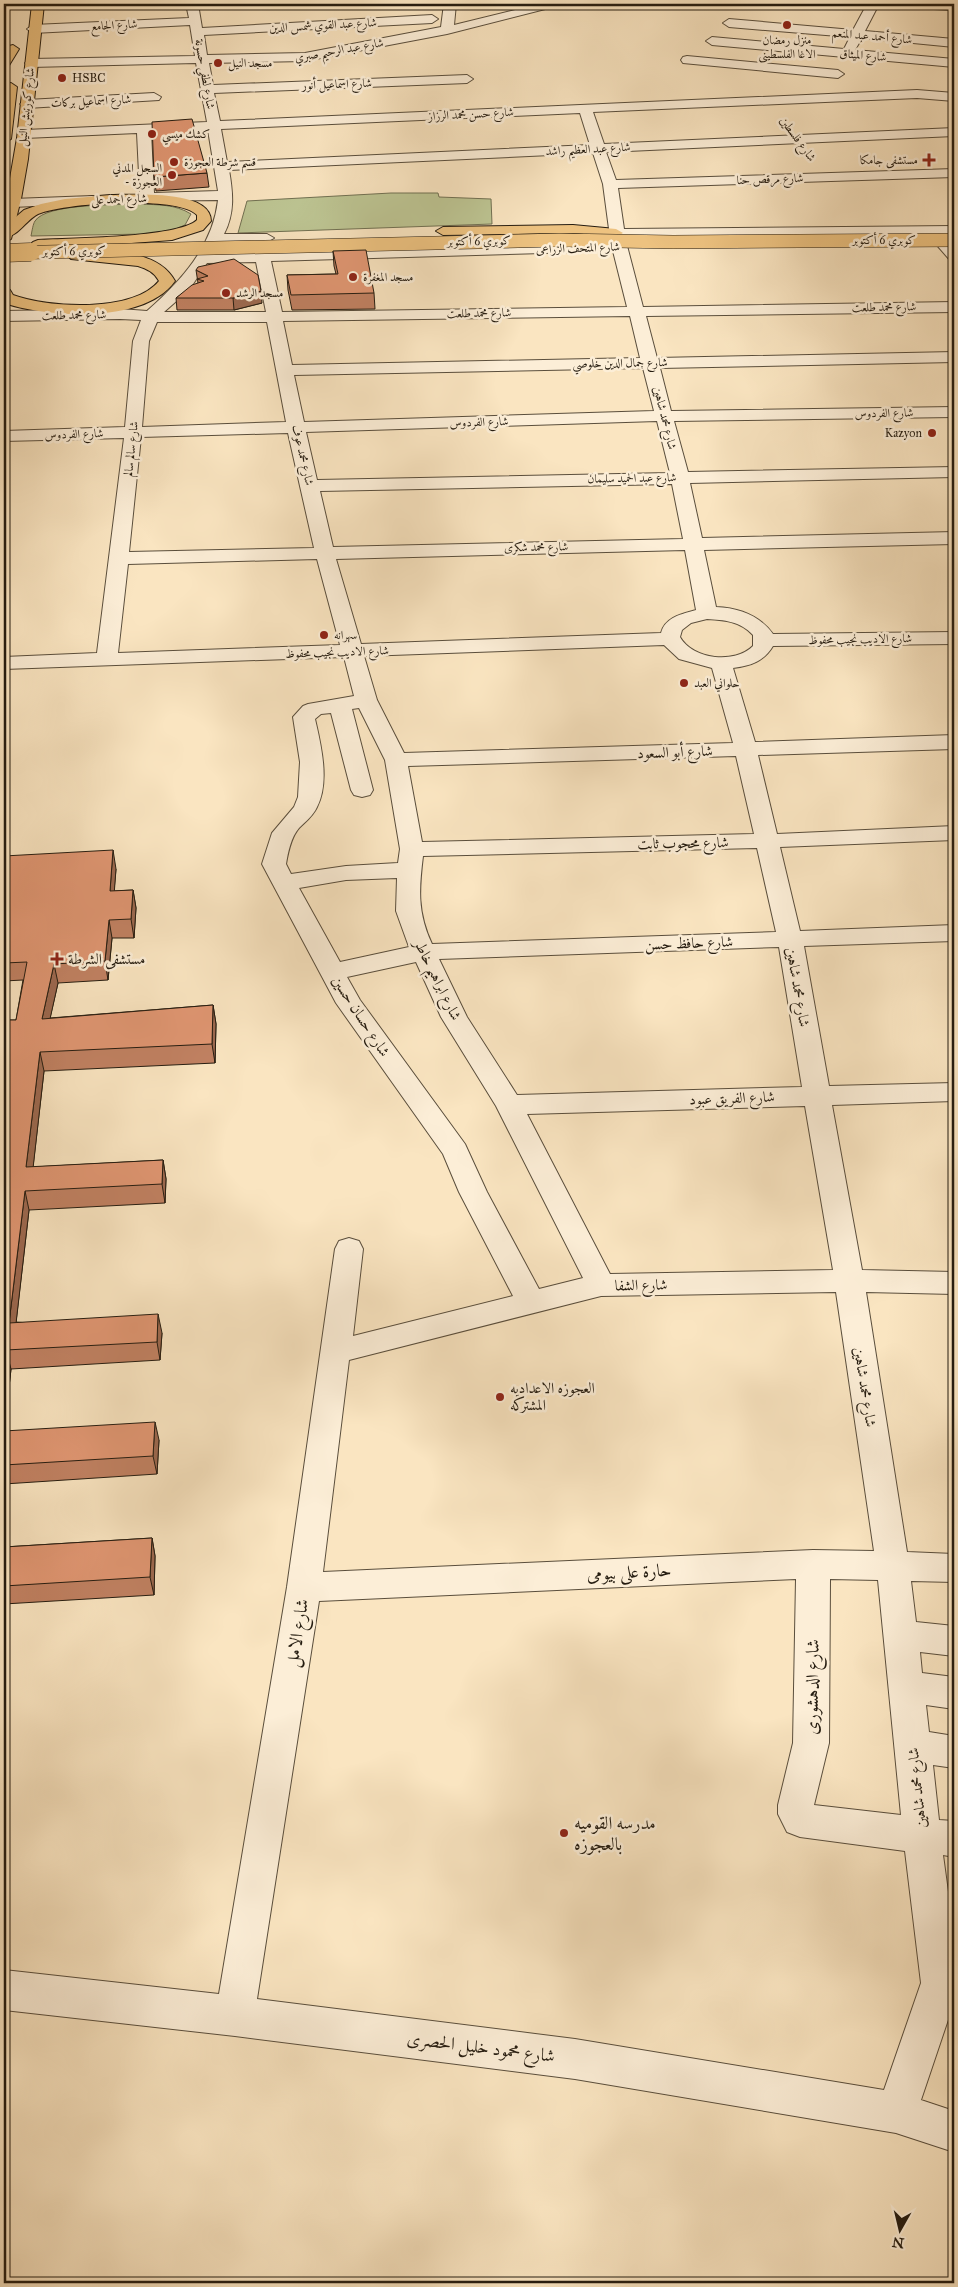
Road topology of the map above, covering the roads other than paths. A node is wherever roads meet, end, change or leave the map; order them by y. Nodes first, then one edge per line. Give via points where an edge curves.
1 (38, 4) edge
2 (192, 4) edge
3 (450, 4) edge
4 (553, 4) edge
5 (873, 4) edge
6 (914, 4) edge
7 (954, 7) edge
8 (729, 23) dead end
9 (447, 24) junction
10 (197, 26) junction
11 (33, 29) junction
12 (857, 35) junction
13 (712, 41) dead end
14 (954, 44) edge
15 (848, 53) junction
16 (203, 59) junction
17 (687, 60) dead end
18 (149, 61) junction
19 (333, 61) junction
20 (31, 63) junction
21 (954, 63) edge
22 (4, 64) edge
23 (838, 74) junction
24 (467, 79) dead end
25 (954, 82) edge
26 (95, 84) dead end
27 (208, 88) junction
28 (343, 88) junction
29 (918, 94) junction
30 (868, 96) junction
31 (154, 97) junction
32 (954, 97) edge
33 (825, 98) junction
34 (96, 100) junction
35 (770, 101) junction
36 (27, 104) junction
37 (585, 109) junction
38 (378, 118) junction
39 (214, 125) junction
40 (151, 128) junction
41 (954, 132) edge
42 (24, 134) junction
43 (899, 135) junction
44 (4, 139) edge
45 (799, 139) junction
46 (597, 149) junction
47 (389, 158) junction
48 (221, 166) junction
49 (954, 173) edge
50 (929, 174) junction
51 (825, 177) junction
52 (610, 184) junction
53 (226, 196) junction
54 (154, 199) junction
55 (13, 203) junction
56 (954, 230) edge
57 (4, 239) edge
58 (214, 239) junction
59 (618, 239) junction
60 (951, 240) edge
61 (111, 244) junction
62 (597, 246) junction
63 (37, 248) junction
64 (79, 251) junction
65 (4, 253) edge
66 (954, 256) edge
67 (262, 257) junction
68 (202, 259) junction
69 (4, 293) edge
70 (954, 307) edge
71 (637, 310) junction
72 (4, 316) edge
73 (151, 316) junction
74 (276, 316) junction
75 (954, 357) edge
76 (651, 362) junction
77 (285, 370) junction
78 (954, 412) edge
79 (665, 416) junction
80 (296, 428) junction
81 (133, 433) junction
82 (4, 436) edge
83 (954, 472) edge
84 (680, 477) junction
85 (310, 486) junction
86 (954, 538) edge
87 (694, 543) junction
88 (325, 554) junction
89 (118, 558) junction
90 (708, 613) junction
91 (954, 638) edge
92 (670, 639) junction
93 (766, 640) junction
94 (353, 651) junction
95 (107, 660) junction
96 (4, 663) edge
97 (721, 663) junction
98 (366, 700) junction
99 (340, 705) junction
100 (954, 742) edge
101 (746, 750) junction
102 (394, 757) junction
103 (332, 764) junction
104 (362, 790) dead end
105 (954, 833) edge
106 (766, 842) junction
107 (411, 860) junction
108 (283, 883) junction
109 (954, 933) edge
110 (790, 939) junction
111 (424, 952) junction
112 (332, 972) junction
113 (954, 1092) edge
114 (818, 1095) junction
115 (509, 1105) junction
116 (349, 1249) dead end
117 (849, 1280) junction
118 (954, 1283) edge
119 (601, 1286) junction
120 (531, 1302) junction
121 (335, 1352) junction
122 (813, 1564) junction
123 (893, 1566) junction
124 (954, 1568) edge
125 (304, 1587) junction
126 (900, 1635) junction
127 (954, 1640) edge
128 (906, 1688) junction
129 (954, 1693) edge
130 (912, 1746) junction
131 (954, 1752) edge
132 (938, 1837) edge
133 (948, 1987) edge
134 (4, 1990) edge
135 (235, 2016) junction
136 (896, 2113) junction
137 (954, 2131) edge

1 - 11 main road, شارع كورنيش النيل
2 - 10 street, شارع لطفي حسونة
3 - 9 street
4 - 9 street, شارع عبد الرحيم صبري
5 - 12 street
6 - 7 street
8 - 12 street, شارع أحمد عبد المنعم
9 - 10 street, شارع عبد القوي شمس الدين
9 - 19 street, شارع عبد الرحيم صبري
10 - 11 street, شارع الجامع
10 - 16 street, شارع لطفي حسونة
11 - 20 main road, شارع كورنيش النيل
12 - 14 street, شارع أحمد عبد المنعم
12 - 15 street
13 - 15 street, شارع الميثاق
15 - 21 street, شارع الميثاق
15 - 23 street
16 - 18 street, شارع عبد الرحيم صبري
16 - 19 street, شارع عبد الرحيم صبري
16 - 27 street, شارع لطفي حسونة
17 - 23 street via 752,72
18 - 20 street, شارع عبد الرحيم صبري
18 - 31 street
19 - 28 street
20 - 36 main road, شارع كورنيش النيل
22 - 44 main road, شارع كورنيش النيل via 14,45
23 - 33 street
24 - 28 street, شارع اسماعيل أنور
25 - 29 street, شارع حسن محمد الرزاز
26 - 34 street
27 - 28 street, شارع اسماعيل أنور
27 - 39 street, شارع لطفي حسونة
29 - 30 street, شارع حسن محمد الرزاز
29 - 32 street, شارع حسن محمد الرزاز
30 - 33 street, شارع حسن محمد الرزاز
30 - 43 street
31 - 34 street, شارع اسماعيل بركات
31 - 40 street
33 - 35 street, شارع حسن محمد الرزاز
34 - 36 street, شارع اسماعيل بركات
35 - 37 street, شارع حسن محمد الرزاز via 740,96
35 - 45 street, شارع فلسطين
36 - 42 main road, شارع كورنيش النيل
37 - 38 street, شارع حسن محمد الرزاز
37 - 46 street, شارع محمد شاهين
38 - 39 street, شارع حسن محمد الرزاز via 351,115
38 - 47 street
39 - 40 street, شارع حسن محمد الرزاز
39 - 48 street, شارع لطفي حسونة
40 - 42 street, شارع حسن محمد الرزاز
40 - 54 street
41 - 43 street, شارع عبد العظيم راشد
42 - 55 main road, شارع كورنيش النيل
43 - 45 street, شارع عبد العظيم راشد
43 - 50 street
45 - 46 street, شارع عبد العظيم راشد
45 - 51 street, شارع فلسطين
46 - 47 street, شارع عبد العظيم راشد
46 - 52 street, شارع محمد شاهين
47 - 48 street, شارع عبد العظيم راشد
48 - 53 street, شارع لطفي حسونة
49 - 50 street, شارع مرقص حنا
50 - 51 street, شارع مرقص حنا
51 - 52 street, شارع مرقص حنا
52 - 59 street, شارع محمد شاهين
53 - 54 street, شارع احمد على
53 - 58 street, شارع لطفي حسونة via 222,224
54 - 55 street, شارع احمد على
54 - 57 main road via 43,208 31,212
54 - 63 main road via 190,204 200,209 204,221 198,227 172,236
55 - 57 main road, شارع كورنيش النيل
56 - 59 street, شارع المتحف الزراعى
57 - 63 main road, كوبري 6 أكتوبر
58 - 59 street, شارع المتحف الزراعى
58 - 68 street, شارع لطفي حسونة
59 - 60 street, شارع المتحف الزراعى via 735,247
59 - 61 main road via 573,229 215,237
59 - 62 street, شارع المتحف الزراعى
59 - 71 street, شارع محمد شاهين
60 - 61 main road, كوبري 6 أكتوبر via 570,234
60 - 64 main road, كوبري 6 أكتوبر, bridge via 559,240
60 - 66 street
61 - 63 main road, كوبري 6 أكتوبر
62 - 64 main road, bridge via 566,244 143,254
62 - 67 street, شارع المتحف الزراعى
63 - 64 main road, كوبري 6 أكتوبر, bridge
63 - 65 main road, كوبري 6 أكتوبر, bridge
63 - 69 main road, bridge via 144,263 154,266 166,275 168,281 150,297 125,304 81,309 20,304 6,298
67 - 68 street, شارع المتحف الزراعى
67 - 74 street, شارع محمد عوف
68 - 73 street, شارع سالم سالم via 183,287
70 - 71 street, شارع محمد طلعت
71 - 74 street, شارع محمد طلعت
71 - 76 street, شارع محمد شاهين
72 - 73 street, شارع محمد طلعت
73 - 74 street, شارع محمد طلعت
73 - 81 street, شارع سالم سالم via 141,341
74 - 77 street, شارع محمد عوف
75 - 76 street, شارع جمال الدين خلوصي
76 - 77 street, شارع جمال الدين خلوصي
76 - 79 street, شارع محمد شاهين
77 - 80 street, شارع محمد عوف
78 - 79 street, شارع الفردوس
79 - 80 street, شارع الفردوس
79 - 84 street, شارع محمد شاهين
80 - 81 street, شارع الفردوس
80 - 85 street, شارع محمد عوف
81 - 82 street, شارع الفردوس
81 - 89 street, شارع سالم سالم
83 - 84 street, شارع عبد الحميد سليمان
84 - 85 street, شارع عبد الحميد سليمان
84 - 87 street, شارع محمد شاهين
85 - 88 street, شارع محمد عوف
86 - 87 street, شارع محمد شكرى
87 - 88 street, شارع محمد شكرى
87 - 90 street, شارع محمد شاهين
88 - 89 street, شارع محمد شكرى
88 - 94 street, شارع محمد عوف
89 - 95 street, شارع سالم سالم
90 - 92 street via 694,615 675,625
90 - 93 street via 740,617 754,623
91 - 93 street, شارع الاديب نجيب محفوظ
92 - 94 street, شارع الاديب نجيب محفوظ
92 - 97 street via 682,653
93 - 97 street via 758,654
94 - 95 street, شارع الاديب نجيب محفوظ
94 - 98 street, شارع ابراهيم خاطر
95 - 96 street, شارع الاديب نجيب محفوظ
97 - 101 street, شارع محمد شاهين
98 - 99 street
98 - 102 street, شارع ابراهيم خاطر
99 - 103 street
99 - 103 street, شارع حسان حسين via 311,711 304,717 311,746
100 - 101 street, شارع أبو السعود
101 - 102 street, شارع أبو السعود
101 - 106 street, شارع محمد شاهين
102 - 103 street, شارع أبو السعود
102 - 107 street, شارع ابراهيم خاطر
103 - 104 street
103 - 108 street, شارع حسان حسين via 310,789 306,806 285,831 276,851 274,864
105 - 106 street, شارع محجوب ثابت
106 - 107 street, شارع محجوب ثابت
106 - 110 street, شارع محمد شاهين
107 - 108 street, شارع محجوب ثابت
107 - 111 street, شارع ابراهيم خاطر via 408,911
108 - 112 street, شارع حسان حسين
109 - 110 street, شارع حافظ حسن
110 - 111 street, شارع حافظ حسن
110 - 114 street, شارع محمد شاهين
111 - 112 street, شارع حافظ حسن
111 - 115 street, شارع ابراهيم خاطر via 454,1017
112 - 120 street, شارع حسان حسين via 349,1003 455,1151
113 - 114 street, شارع الفريق عبود
114 - 115 street, شارع الفريق عبود
114 - 117 street, شارع محمد شاهين
115 - 119 street, شارع ابراهيم خاطر
116 - 121 street, شارع الامل
117 - 118 street, شارع الشفا
117 - 119 street, شارع الشفا
117 - 123 street, شارع محمد شاهين
119 - 120 street, شارع الشفا
120 - 121 street, شارع الشفا
121 - 125 street, شارع الامل
122 - 123 street, حارة على بيومى
122 - 125 street, حارة على بيومى
122 - 132 street, شارع الدهشورى via 811,1743 798,1789 796,1814 807,1822
123 - 124 street, حارة على بيومى
123 - 126 street, شارع محمد شاهين
125 - 135 street, شارع الامل
126 - 127 street
126 - 128 street, شارع محمد شاهين
128 - 129 street
128 - 130 street, شارع محمد شاهين
130 - 131 street
130 - 132 street, شارع محمد شاهين
132 - 133 street, شارع محمد شاهين
133 - 136 street, شارع محمد شاهين
134 - 135 street, شارع محمود خليل الحصرى
135 - 136 street, شارع محمود خليل الحصرى via 575,2059
136 - 137 street, شارع محمود خليل الحصرى

